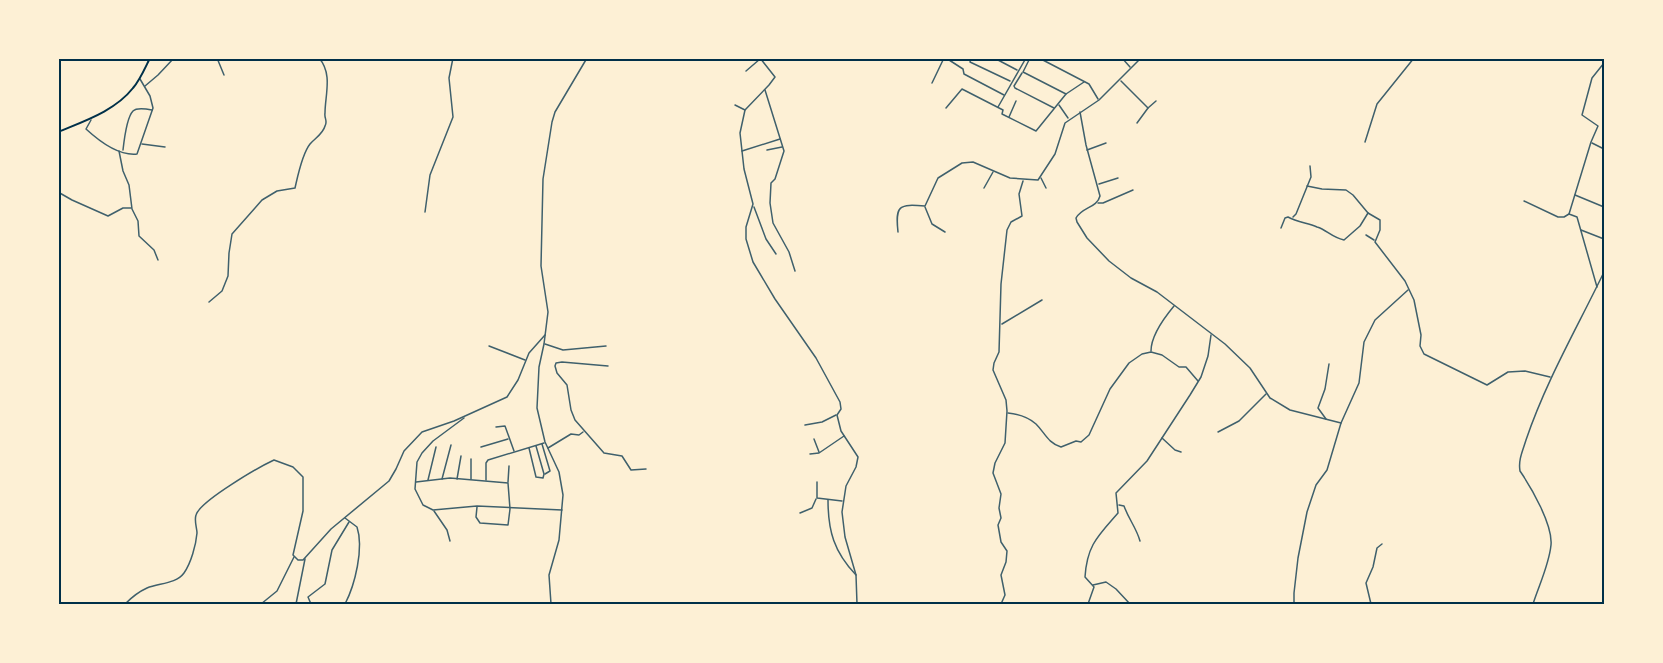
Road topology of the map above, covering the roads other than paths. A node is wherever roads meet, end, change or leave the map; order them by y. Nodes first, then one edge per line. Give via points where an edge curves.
1 (150, 58) edge
2 (174, 58) edge
3 (217, 58) edge
4 (319, 58) edge
5 (453, 58) edge
6 (587, 58) edge
7 (945, 58) edge
8 (971, 58) edge
9 (1026, 58) edge
10 (1030, 58) edge
11 (1039, 58) edge
12 (1122, 58) edge
13 (1141, 58) edge
14 (1414, 58) edge
15 (1599, 58) edge
16 (760, 59) edge
17 (998, 60) edge
18 (1605, 62) edge
19 (1131, 68) junction
20 (746, 70) dead end
21 (1018, 70) junction
22 (1023, 72) junction
23 (224, 75) dead end
24 (139, 79) junction
25 (1120, 80) junction
26 (1011, 82) junction
27 (1084, 82) junction
28 (932, 83) dead end
29 (145, 86) junction
30 (765, 90) junction
31 (1066, 94) junction
32 (1004, 95) junction
33 (1099, 100) junction
34 (1017, 101) dead end
35 (1156, 101) dead end
36 (1058, 104) junction
37 (735, 105) dead end
38 (998, 107) junction
39 (946, 108) dead end
40 (1148, 108) junction
41 (1054, 109) junction
42 (153, 110) junction
43 (745, 110) junction
44 (1080, 112) junction
45 (93, 117) junction
46 (1009, 117) junction
47 (1068, 119) junction
48 (1137, 123) dead end
49 (58, 132) edge
50 (781, 139) junction
51 (1365, 142) dead end
52 (1591, 142) junction
53 (1106, 143) dead end
54 (141, 144) junction
55 (165, 147) dead end
56 (783, 147) junction
57 (1605, 149) edge
58 (118, 150) junction
59 (767, 150) dead end
60 (1087, 150) junction
61 (123, 151) junction
62 (742, 151) junction
63 (1310, 166) dead end
64 (994, 171) junction
65 (1041, 177) junction
66 (1118, 178) dead end
67 (1023, 181) junction
68 (1097, 184) junction
69 (1307, 186) junction
70 (984, 188) dead end
71 (1046, 188) dead end
72 (1132, 190) dead end
73 (58, 192) edge
74 (1574, 194) junction
75 (1524, 201) dead end
76 (1097, 203) junction
77 (753, 206) junction
78 (925, 206) junction
79 (1605, 207) edge
80 (132, 208) junction
81 (425, 212) dead end
82 (1368, 213) junction
83 (1569, 214) junction
84 (1291, 218) junction
85 (1281, 228) dead end
86 (1580, 229) junction
87 (898, 232) dead end
88 (945, 232) dead end
89 (1366, 235) dead end
90 (1605, 239) edge
91 (1375, 240) junction
92 (776, 254) dead end
93 (158, 260) dead end
94 (795, 271) dead end
95 (1605, 272) edge
96 (1597, 287) junction
97 (1408, 290) junction
98 (1042, 300) dead end
99 (209, 302) dead end
100 (1174, 305) junction
101 (1001, 324) junction
102 (1211, 334) junction
103 (545, 335) junction
104 (544, 344) junction
105 (489, 346) dead end
106 (606, 346) dead end
107 (1151, 352) junction
108 (526, 360) junction
109 (1329, 364) dead end
110 (608, 366) dead end
111 (1550, 377) junction
112 (1198, 381) junction
113 (1267, 394) junction
114 (1007, 413) junction
115 (837, 415) junction
116 (466, 416) junction
117 (1326, 420) junction
118 (1341, 423) junction
119 (805, 425) dead end
120 (496, 427) dead end
121 (584, 432) junction
122 (1218, 432) dead end
123 (844, 436) junction
124 (1161, 437) junction
125 (509, 439) junction
126 (814, 439) dead end
127 (543, 443) junction
128 (451, 445) dead end
129 (536, 445) junction
130 (436, 447) dead end
131 (481, 447) dead end
132 (528, 448) junction
133 (548, 449) junction
134 (514, 452) junction
135 (1181, 452) dead end
136 (819, 453) junction
137 (810, 454) dead end
138 (461, 456) dead end
139 (471, 459) dead end
140 (509, 466) dead end
141 (646, 469) dead end
142 (544, 474) junction
143 (442, 479) junction
144 (457, 479) junction
145 (471, 480) junction
146 (428, 481) junction
147 (486, 481) junction
148 (415, 482) junction
149 (817, 482) dead end
150 (508, 483) junction
151 (817, 498) junction
152 (828, 500) junction
153 (843, 502) junction
154 (1119, 505) junction
155 (477, 506) junction
156 (510, 509) junction
157 (433, 510) junction
158 (563, 510) junction
159 (800, 513) dead end
160 (345, 518) junction
161 (349, 522) junction
162 (450, 541) dead end
163 (1140, 541) dead end
164 (1382, 544) dead end
165 (294, 557) junction
166 (305, 559) junction
167 (856, 575) junction
168 (1092, 585) junction
169 (125, 604) edge
170 (261, 604) edge
171 (296, 604) edge
172 (310, 604) edge
173 (345, 604) edge
174 (551, 604) edge
175 (857, 604) edge
176 (1001, 604) edge
177 (1088, 604) edge
178 (1130, 604) edge
179 (1294, 604) edge
180 (1371, 604) edge
181 (1533, 604) edge

1 - 24 main road
2 - 29 street
3 - 23 street
4 - 99 street via 327,71 325,129 309,145 295,188 277,191 262,200 232,234 228,276 222,291
5 - 81 street via 449,76 453,117 430,175
6 - 103 street via 556,110 543,179 541,273 548,312
7 - 28 street
7 - 32 street via 963,69 964,74
8 - 26 street via 970,62
9 - 21 street
10 - 22 street
11 - 27 street
12 - 19 street
13 - 19 street
14 - 51 street via 1377,104
15 - 18 street
16 - 20 street
16 - 30 street via 775,76
17 - 21 street
18 - 52 street via 1592,78 1582,115 1598,126
19 - 25 street
21 - 26 street
22 - 31 street
22 - 41 street via 1015,88
24 - 29 street
24 - 45 main road via 118,102
25 - 33 street
25 - 40 street
26 - 32 street
27 - 31 street
27 - 33 street
29 - 42 street
30 - 43 street
30 - 50 street
31 - 36 street
32 - 38 street
33 - 44 street
34 - 46 street
35 - 40 street
36 - 41 street
36 - 47 street
37 - 43 street
38 - 39 street via 962,89
38 - 46 street
40 - 48 street
41 - 46 street via 1036,130
42 - 54 street
42 - 61 street via 133,111
43 - 62 street via 740,134
44 - 47 street
44 - 60 street
45 - 49 main road
45 - 58 street via 87,130
47 - 65 street
50 - 56 street
50 - 62 street
52 - 57 street
52 - 74 street
53 - 60 street
54 - 55 street
54 - 61 street via 135,155
56 - 59 street
56 - 94 street via 772,182 770,208 774,227
58 - 61 street
58 - 80 street
60 - 68 street
62 - 77 street
63 - 69 street
64 - 67 street
64 - 70 street
64 - 78 street via 973,162 956,165 936,180
65 - 67 street via 1037,181
65 - 71 street
66 - 68 street
67 - 101 street via 1022,216 1011,222 1007,230
68 - 76 street
69 - 82 street via 1346,190
69 - 84 street
72 - 76 street
73 - 80 street via 108,216
74 - 79 street
74 - 83 street
75 - 83 street via 1558,217
76 - 100 street via 1076,218 1087,238 1120,271
77 - 92 street
77 - 115 street via 745,235 750,255 840,402
78 - 87 street via 903,205 898,215
78 - 88 street via 931,223
80 - 93 street via 140,237 154,250
82 - 84 street via 1344,240
82 - 91 street via 1381,223
83 - 86 street via 1577,217
84 - 85 street via 1285,218
86 - 90 street
86 - 96 street
89 - 91 street
91 - 97 street via 1405,280
95 - 96 street
96 - 111 street
97 - 111 street via 1414,300 1420,346 1425,355 1487,386 1508,372 1525,371
97 - 118 street via 1382,312 1368,332 1359,383
98 - 101 street
100 - 102 street
100 - 107 street via 1160,325
101 - 114 street via 993,373 1006,400
102 - 112 street via 1210,351
102 - 113 street via 1250,368
103 - 104 street
103 - 108 street
104 - 106 street via 563,350
104 - 127 street via 537,398
105 - 108 street
107 - 112 street via 1186,367
107 - 114 street via 1129,363 1110,389 1089,435 1081,442 1058,446 1028,418
108 - 116 street via 507,397
109 - 117 street via 1318,408
110 - 121 street via 555,364 567,385 572,414
111 - 181 street via 1519,462 1551,536 1550,553
112 - 124 street
113 - 117 street via 1290,410
113 - 122 street via 1239,421
114 - 176 street via 1005,443 993,473 1001,494 998,527 1007,551 1001,575 1005,595
115 - 119 street
115 - 123 street
116 - 148 street via 422,453
116 - 160 street via 422,432 404,451 389,481
117 - 118 street
118 - 179 street via 1331,458 1307,512
120 - 125 street via 504,426
121 - 133 street via 571,434
121 - 141 street via 606,454 622,456 632,470
123 - 136 street
123 - 153 street via 858,461
124 - 135 street
124 - 154 street via 1147,461 1118,491
125 - 131 street
125 - 134 street
126 - 136 street
127 - 129 street
127 - 133 street
127 - 142 street via 550,471
128 - 143 street
129 - 132 street
129 - 142 street
130 - 146 street
132 - 134 street
132 - 142 street via 536,477 543,478
133 - 158 street via 561,478
134 - 147 street via 486,462
136 - 137 street
138 - 144 street
139 - 145 street
140 - 150 street
143 - 144 street
143 - 146 street
144 - 145 street
145 - 147 street
146 - 148 street
147 - 150 street
148 - 157 street via 421,503
149 - 151 street
150 - 156 street
151 - 152 street
151 - 159 street via 812,508
152 - 153 street
152 - 167 street via 833,539
153 - 167 street via 845,537
154 - 163 street via 1124,506 1130,522 1136,526
154 - 168 street via 1118,513 1095,538 1089,551 1085,577
155 - 156 street
155 - 156 street via 480,523 504,526 509,523
155 - 157 street
156 - 158 street
157 - 162 street
158 - 174 street via 549,574
160 - 161 street
160 - 166 street
161 - 172 street via 332,550 325,584 308,597
161 - 173 street via 357,527 359,540 352,591
164 - 180 street via 1377,548 1366,583
165 - 166 street
165 - 169 street via 303,511 303,477 294,468 274,460 201,507 195,518 194,546 182,575 146,588
165 - 170 street via 277,591
166 - 171 street
167 - 175 street
168 - 177 street
168 - 178 street via 1106,582

